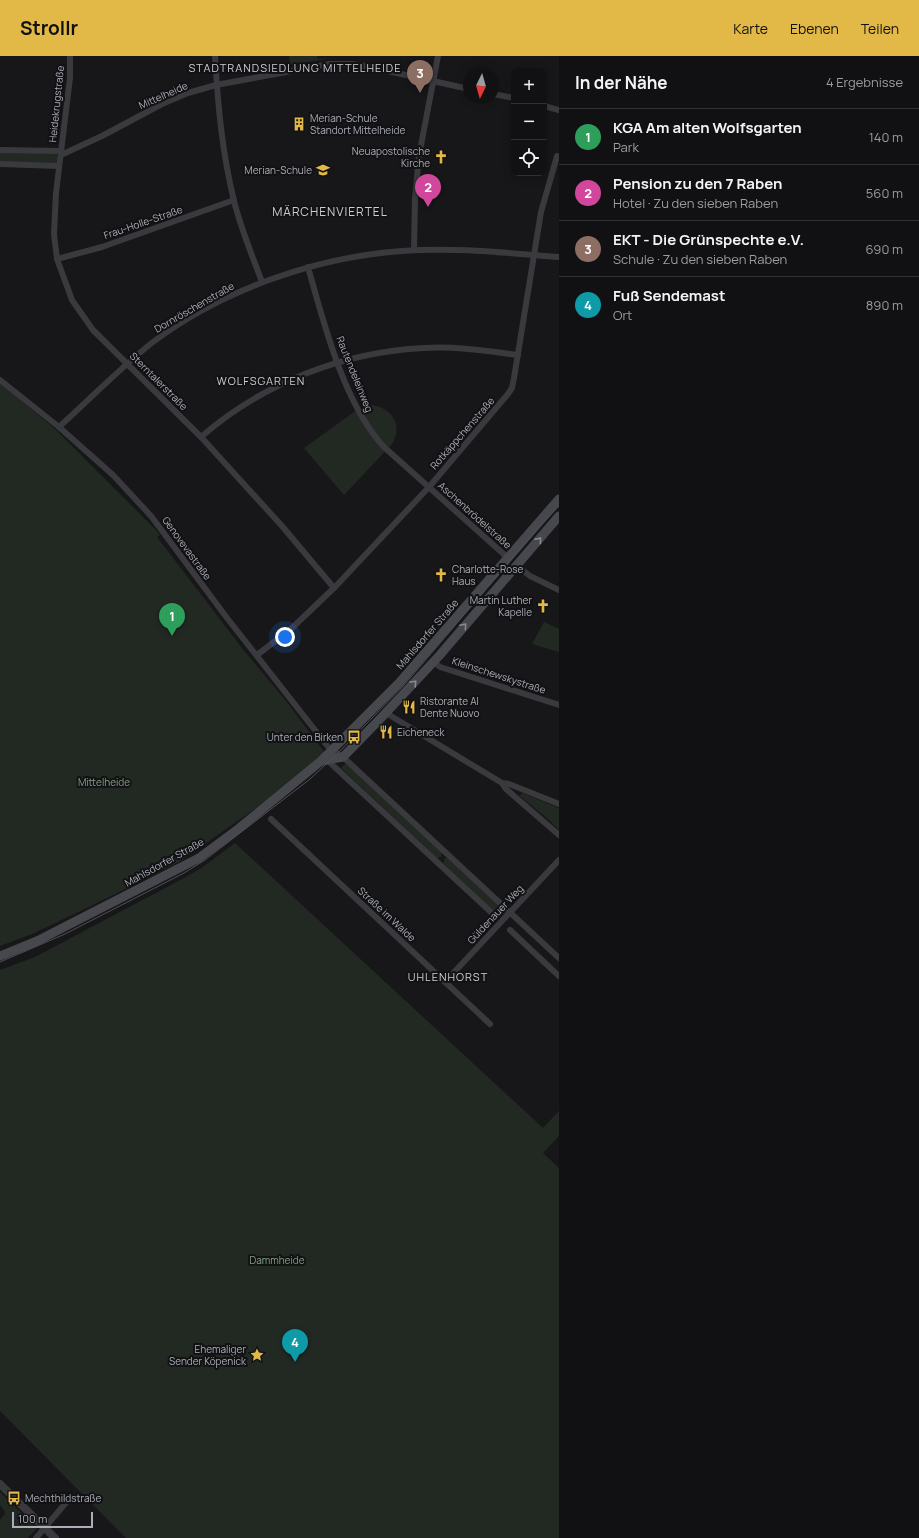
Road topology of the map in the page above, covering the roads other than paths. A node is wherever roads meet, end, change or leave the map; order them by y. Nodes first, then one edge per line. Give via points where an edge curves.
1 (70, 56) edge
2 (215, 56) edge
3 (438, 56) edge
4 (433, 81) junction
5 (216, 85) junction
6 (463, 88) edge
7 (499, 95) edge
8 (511, 97) edge
9 (547, 107) edge
10 (559, 110) edge
11 (0, 150) edge
12 (61, 152) junction
13 (557, 156) dead end
14 (0, 164) edge
15 (59, 166) junction
16 (234, 200) junction
17 (414, 250) junction
18 (534, 255) junction
19 (559, 257) edge
20 (57, 259) junction
21 (308, 267) junction
22 (262, 282) junction
23 (518, 355) junction
24 (338, 362) junction
25 (127, 364) junction
26 (0, 380) edge
27 (58, 427) junction
28 (201, 437) junction
29 (429, 487) junction
30 (559, 499) edge
31 (559, 516) edge
32 (508, 558) junction
33 (516, 565) junction
34 (334, 588) junction
35 (559, 590) edge
36 (257, 655) junction
37 (434, 662) junction
38 (559, 705) edge
39 (386, 713) junction
40 (333, 750) junction
41 (343, 757) junction
42 (324, 759) junction
43 (502, 783) junction
44 (559, 804) edge
45 (271, 819) dead end
46 (559, 835) edge
47 (559, 860) edge
48 (510, 913) junction
49 (493, 914) dead end
50 (510, 930) dead end
51 (0, 956) edge
52 (559, 958) edge
53 (559, 976) edge
54 (445, 982) junction
55 (490, 1024) dead end
56 (0, 1484) edge
57 (70, 1498) dead end
58 (44, 1528) junction
59 (36, 1538) edge
60 (55, 1538) edge

1 - 12 street, Heidekrugstraße via 70,78
2 - 5 street
3 - 4 street
4 - 5 street, Mittelheide via 365,66 330,64
4 - 6 street, Mittelheide
4 - 17 street via 416,179
5 - 12 street, Mittelheide via 162,104 95,140
5 - 16 street via 221,136
7 - 8 street
9 - 10 street
11 - 12 street, Mittelheide
12 - 15 street, Sterntalerstraße
13 - 18 street, Rotkäppchenstraße via 544,201
14 - 15 street
15 - 20 street, Sterntalerstraße via 54,217
16 - 20 street, Frau-Holle-Straße via 102,247
16 - 22 street
17 - 18 street, Dornröschenstraße
17 - 21 street, Dornröschenstraße via 362,256
18 - 19 street, Dornröschenstraße
18 - 23 street, Rotkäppchenstraße
20 - 25 street, Sterntalerstraße via 77,308 93,330
21 - 22 street, Dornröschenstraße
21 - 24 street, Rautendeleinweg
22 - 25 street, Dornröschenstraße via 216,303 183,323
23 - 24 street via 473,349 425,348 384,352
23 - 29 street, Rotkäppchenstraße via 512,388 508,394
24 - 28 street via 301,375 264,393 232,412
24 - 29 street, Rautendeleinweg via 370,431
25 - 27 street, Dornröschenstraße
25 - 28 street, Sterntalerstraße
26 - 27 street, Genovevastraße
27 - 36 street, Genovevastraße via 113,475 151,516 226,618
28 - 34 street, Sterntalerstraße
29 - 32 street, Aschenbrödelstraße
29 - 34 street, Rotkäppchenstraße
30 - 32 main road, Mahlsdorfer Straße
33 -> 31 main road
32 - 33 main road
32 - 40 main road, Mahlsdorfer Straße via 399,682
33 - 35 street via 530,576
37 -> 33 main road
34 - 36 street, Rotkäppchenstraße via 291,629
36 - 40 street, Genovevastraße
37 - 38 street, Kleinschewskystraße via 440,667
39 -> 37 main road
39 - 41 main road
39 - 43 street
40 - 41 street, Genovevastraße
40 - 42 main road, Mahlsdorfer Straße
41 - 42 main road, Mahlsdorfer Straße
41 - 48 street
42 - 49 street
42 - 51 main road, Mahlsdorfer Straße via 199,858 37,941
43 - 44 street
43 - 46 street
45 - 54 street, Straße im Walde
47 - 48 street, Güldenauer Weg
48 - 52 street
48 - 54 street, Güldenauer Weg
50 - 53 street
54 - 55 street, Straße im Walde
56 - 58 street
57 - 58 street
58 - 59 street
58 - 60 street

